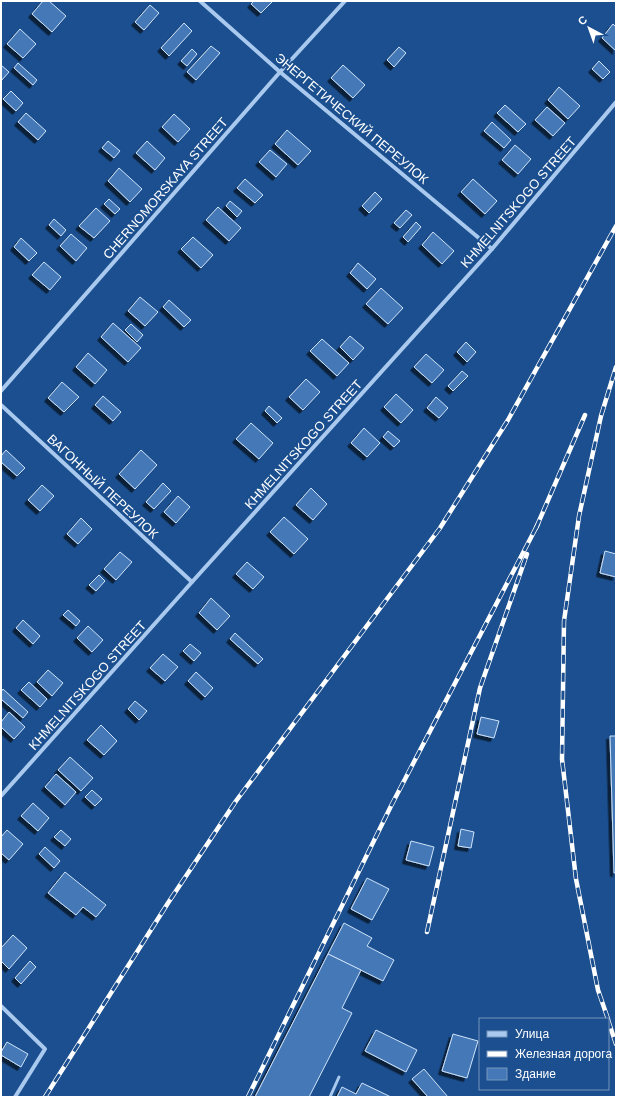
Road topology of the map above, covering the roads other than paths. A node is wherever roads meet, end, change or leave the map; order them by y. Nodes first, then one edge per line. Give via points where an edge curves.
1 (200, 1) edge
2 (345, 1) edge
3 (280, 72) junction
4 (616, 102) edge
5 (492, 249) junction
6 (1, 390) edge
7 (1, 404) edge
8 (192, 582) junction
9 (1, 796) edge
10 (1, 1006) edge
11 (339, 1077) dead end
12 (15, 1097) edge
13 (330, 1097) edge

1 - 3 street, ЭНЕРГЕТИЧЕСКИЙ ПЕРЕУЛОК
2 - 3 street, CHERNOMORSKAYA STREET
3 - 5 street, ЭНЕРГЕТИЧЕСКИЙ ПЕРЕУЛОК
3 - 6 street, CHERNOMORSKAYA STREET
4 - 5 street, KHMELNITSKOGO STREET
5 - 8 street, KHMELNITSKOGO STREET
7 - 8 street, ВАГОННЫЙ ПЕРЕУЛОК
8 - 9 street, KHMELNITSKOGO STREET
10 - 12 street via 45,1049
11 - 13 lane

